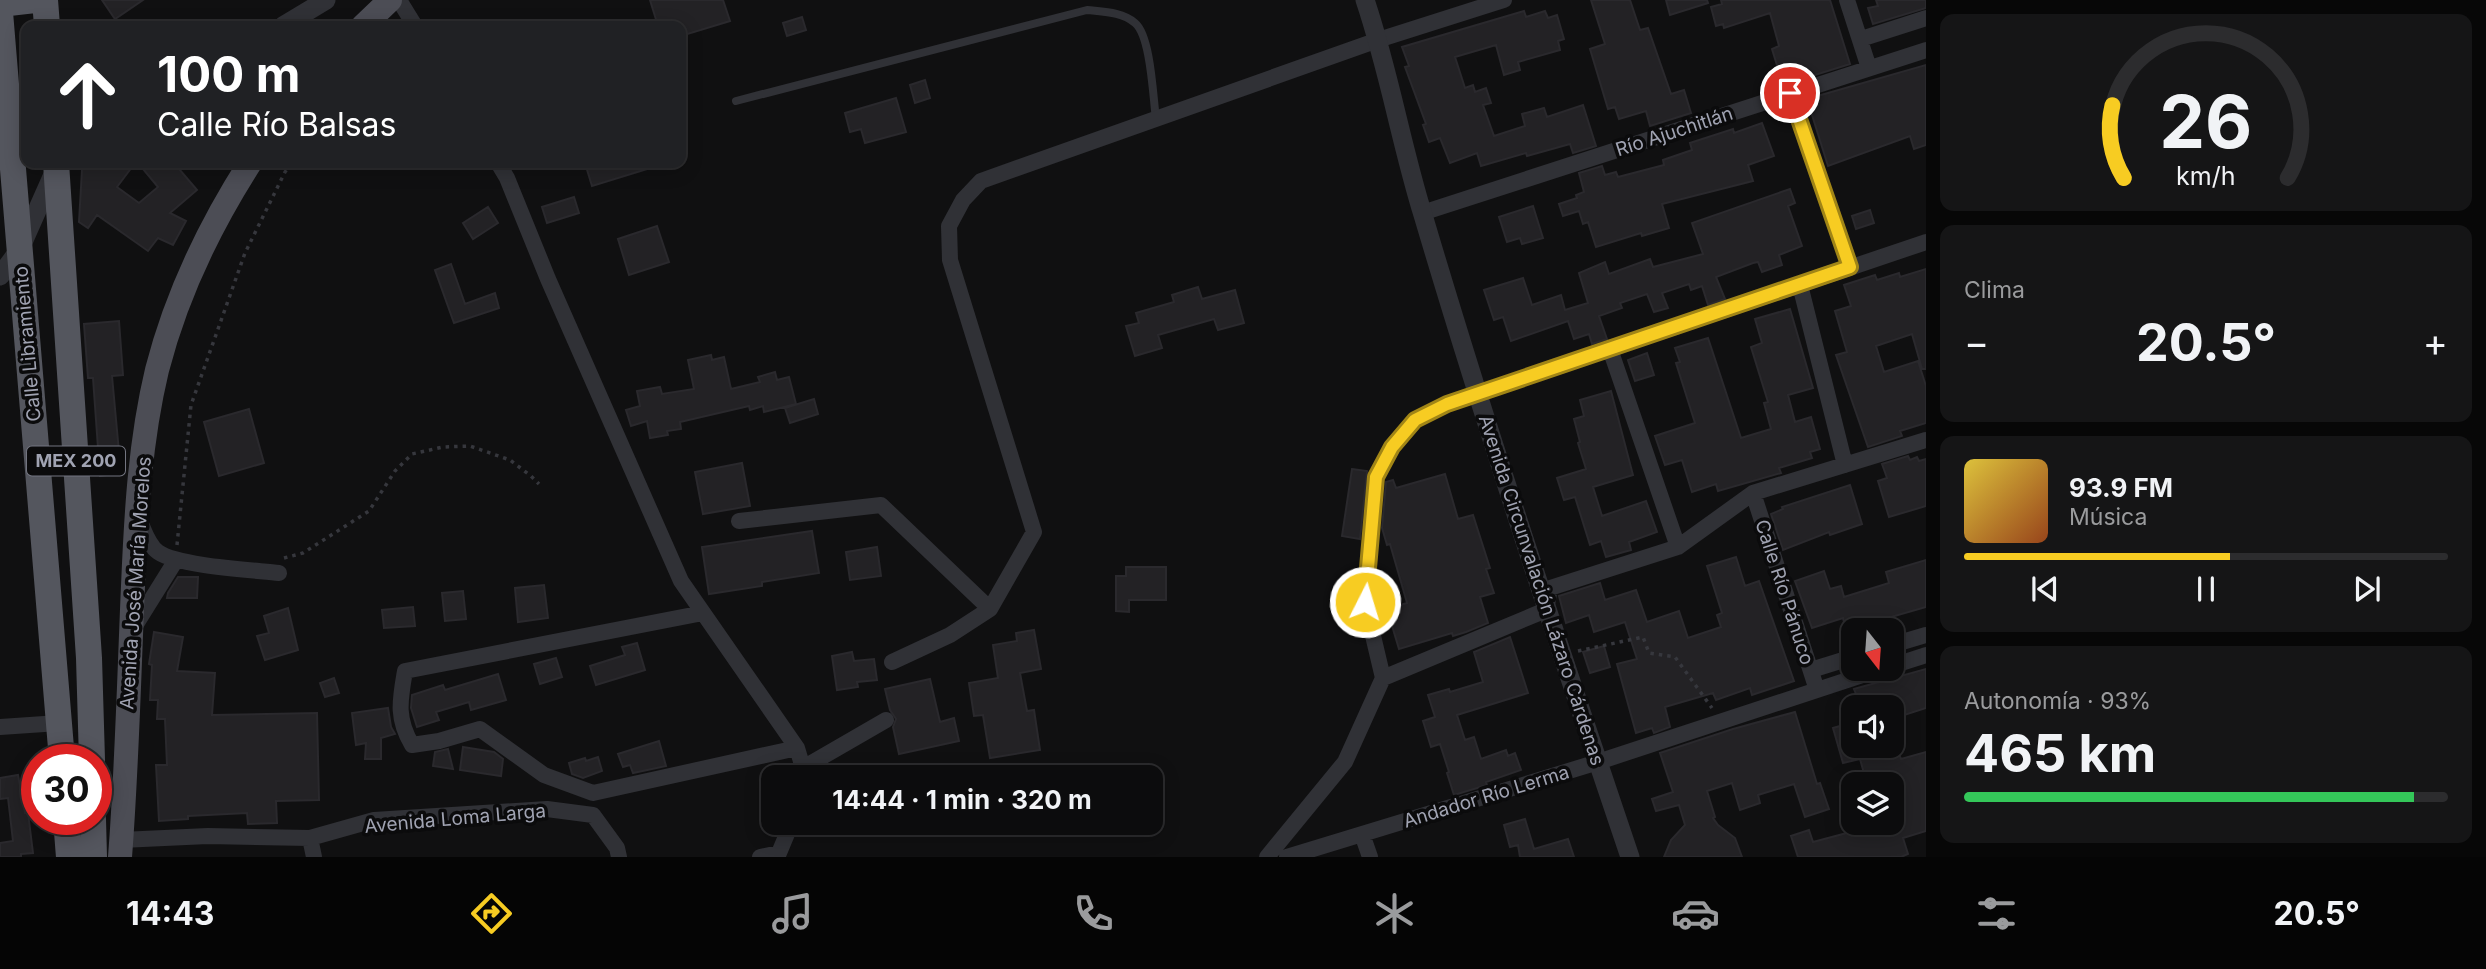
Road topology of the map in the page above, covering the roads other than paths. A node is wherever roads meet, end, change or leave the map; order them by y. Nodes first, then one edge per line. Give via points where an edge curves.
1 (35, 0) edge
2 (45, 0) edge
3 (326, 0) edge
4 (390, 0) edge
5 (399, 0) edge
6 (1365, 0) edge
7 (1504, 0) edge
8 (1847, 0) edge
9 (0, 4) edge
10 (1926, 18) edge
11 (47, 21) edge
12 (292, 21) edge
13 (368, 21) edge
14 (414, 21) edge
15 (1, 29) edge
16 (1861, 39) junction
17 (1378, 40) junction
18 (1926, 50) edge
19 (1870, 68) junction
20 (1790, 93) junction
21 (736, 101) dead end
22 (1156, 119) junction
23 (57, 168) edge
24 (59, 168) edge
25 (247, 168) edge
26 (501, 168) edge
27 (7, 170) edge
28 (1422, 212) junction
29 (1926, 242) edge
30 (20, 249) junction
31 (1850, 267) junction
32 (0, 276) edge
33 (1800, 285) junction
34 (1610, 349) junction
35 (1478, 394) junction
36 (1926, 440) edge
37 (1845, 465) junction
38 (78, 482) junction
39 (39, 485) junction
40 (1753, 493) junction
41 (136, 513) junction
42 (739, 521) dead end
43 (1678, 547) junction
44 (176, 560) junction
45 (278, 567) road end
46 (990, 609) junction
47 (1546, 610) junction
48 (703, 613) junction
49 (131, 632) junction
50 (1925, 638) edge
51 (1904, 642) edge
52 (1926, 655) edge
53 (1841, 661) edge
54 (891, 662) dead end
55 (1904, 662) edge
56 (1811, 670) junction
57 (1383, 678) junction
58 (1844, 681) edge
59 (1817, 690) junction
60 (886, 720) dead end
61 (59, 723) junction
62 (0, 727) edge
63 (61, 744) edge
64 (92, 744) edge
65 (797, 748) junction
66 (1598, 762) junction
67 (801, 765) edge
68 (816, 765) edge
69 (1362, 834) junction
70 (67, 835) edge
71 (93, 835) edge
72 (787, 835) edge
73 (310, 838) junction
74 (121, 849) edge
75 (69, 857) edge
76 (93, 857) edge
77 (314, 857) edge
78 (619, 857) edge
79 (760, 857) edge
80 (1267, 857) edge
81 (1287, 857) edge
82 (1370, 857) edge
83 (1630, 857) edge

1 - 9 highway
2 - 11 highway
3 - 12 street
4 - 13 main road
5 - 14 street
6 - 17 street, Avenida Circunvalación Lázaro Cárdenas
7 - 17 street
8 - 16 street
10 - 16 street
15 - 27 highway, Calle Libramiento / MEX 200
16 - 19 street
17 - 22 street
17 - 28 street, Avenida Circunvalación Lázaro Cárdenas
18 - 19 street, Río Ajuchitlán
19 - 20 street, Río Ajuchitlán
20 - 28 street, Río Ajuchitlán
20 - 31 street
21 - 22 lane via 1087,10 1117,13 1137,24 1146,42
22 - 46 street via 981,181 948,226 950,260 1034,532
23 - 30 street
24 - 38 highway, Calle Libramiento / MEX 200
25 - 41 main road, Avenida José María Morelos via 191,268 173,317 157,372
26 - 48 street via 681,581
27 - 30 highway, Calle Libramiento / MEX 200
28 - 35 street, Avenida Circunvalación Lázaro Cárdenas
29 - 31 street
30 - 32 street
30 - 39 highway, Calle Libramiento / MEX 200
31 - 33 street
33 - 34 street
33 - 37 street
34 - 35 street
34 - 43 street
35 - 47 street, Avenida Circunvalación Lázaro Cárdenas
35 - 57 street via 1415,420 1392,447 1376,477 1365,602
36 - 37 street
37 - 40 street
38 - 39 highway
38 - 64 highway, Calle Libramiento / MEX 200
39 - 61 highway, Calle Libramiento / MEX 200
40 - 43 street
40 - 56 street, Calle Río Pánuco
41 - 44 street via 149,543
41 - 49 main road, Avenida José María Morelos
42 - 46 street via 881,505
43 - 47 street via 1550,588
44 - 45 street
44 - 49 street
46 - 54 street via 950,635
47 - 57 street
47 - 66 street, Avenida Circunvalación Lázaro Cárdenas
48 - 65 street
48 - 65 street via 405,671 399,703 403,730 412,745 481,729 544,775 593,793
49 - 74 main road, Avenida José María Morelos
50 - 51 street
52 - 55 street
53 - 56 street
56 - 59 street, Calle Río Pánuco
57 - 80 street via 1345,762
58 - 59 street, Andador Río Lerma
59 - 66 street, Andador Río Lerma
60 - 68 street
61 - 62 street
61 - 63 highway, Calle Libramiento / MEX 200
65 - 67 street
66 - 69 street, Andador Río Lerma
66 - 83 street, Avenida Circunvalación Lázaro Cárdenas
69 - 81 street, Andador Río Lerma
69 - 82 street
70 - 75 highway
71 - 76 highway
72 - 79 street via 779,853
73 - 74 street, Avenida Loma Larga via 208,836
73 - 77 street
73 - 78 street, Avenida Loma Larga via 374,820 547,809 593,815

